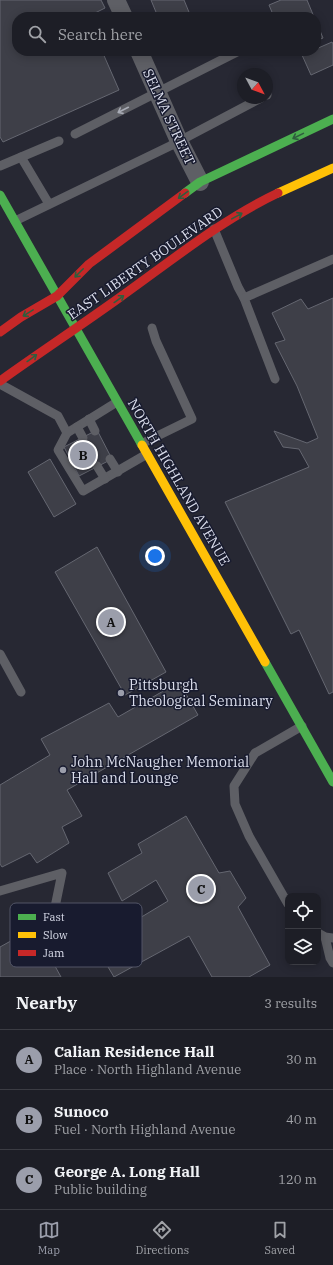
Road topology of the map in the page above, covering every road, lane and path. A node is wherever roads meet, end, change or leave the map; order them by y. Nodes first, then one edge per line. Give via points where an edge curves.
1 (116, 0) edge
2 (122, 12) edge
3 (141, 56) edge
4 (229, 56) edge
5 (157, 93) junction
6 (250, 104) edge
7 (333, 119) edge
8 (75, 134) dead end
9 (59, 141) dead end
10 (179, 141) junction
11 (21, 157) junction
12 (0, 166) edge
13 (333, 168) edge
14 (200, 182) junction
15 (0, 195) edge
16 (49, 204) junction
17 (15, 221) junction
18 (214, 230) junction
19 (333, 259) edge
20 (57, 296) junction
21 (244, 298) junction
22 (152, 328) dead end
23 (76, 329) junction
24 (0, 332) edge
25 (275, 379) dead end
26 (0, 381) edge
27 (0, 384) edge
28 (117, 402) junction
29 (89, 419) junction
30 (77, 427) junction
31 (95, 431) dead end
32 (67, 433) junction
33 (83, 438) dead end
34 (141, 444) junction
35 (147, 454) junction
36 (110, 459) dead end
37 (97, 466) dead end
38 (118, 472) junction
39 (105, 479) junction
40 (0, 654) edge
41 (21, 692) dead end
42 (302, 726) junction
43 (333, 782) edge
44 (0, 891) edge
45 (285, 899) edge
46 (56, 903) edge
47 (325, 936) edge
48 (333, 963) edge

1 - 2 street
3 - 5 street, SELMA STREET
4 - 5 lane
5 -> 8 lane
5 - 10 street, SELMA STREET
6 - 10 lane
7 -> 14 main road, EAST LIBERTY BOULEVARD
9 - 11 lane
10 - 14 street, SELMA STREET
10 - 16 lane
11 - 12 lane
11 - 16 lane
18 -> 13 main road, EAST LIBERTY BOULEVARD via 275,195
14 -> 20 main road, EAST LIBERTY BOULEVARD via 89,264
15 - 17 main road, NORTH HIGHLAND AVENUE
16 - 17 lane
17 - 20 main road, NORTH HIGHLAND AVENUE
18 - 21 lane
23 -> 18 main road, EAST LIBERTY BOULEVARD
19 - 21 lane
20 - 23 main road, NORTH HIGHLAND AVENUE
20 -> 24 main road, EAST LIBERTY BOULEVARD via 20,317
21 - 25 lane
22 - 34 lane via 192,419
26 -> 23 main road, EAST LIBERTY BOULEVARD
23 - 28 main road, NORTH HIGHLAND AVENUE
27 - 32 lane via 58,416
28 - 29 lane
28 - 34 main road, NORTH HIGHLAND AVENUE
29 - 30 lane
29 - 31 lane
30 - 32 lane
30 - 33 lane
32 - 39 lane via 58,450 83,491
34 - 35 main road, NORTH HIGHLAND AVENUE
35 - 38 lane
35 - 42 main road, NORTH HIGHLAND AVENUE
36 - 38 lane
37 - 39 lane
38 - 39 lane
40 - 41 lane
42 - 43 main road, NORTH HIGHLAND AVENUE
42 - 45 lane via 255,753 234,786 235,804
44 - 46 lane via 62,873
47 - 48 lane

